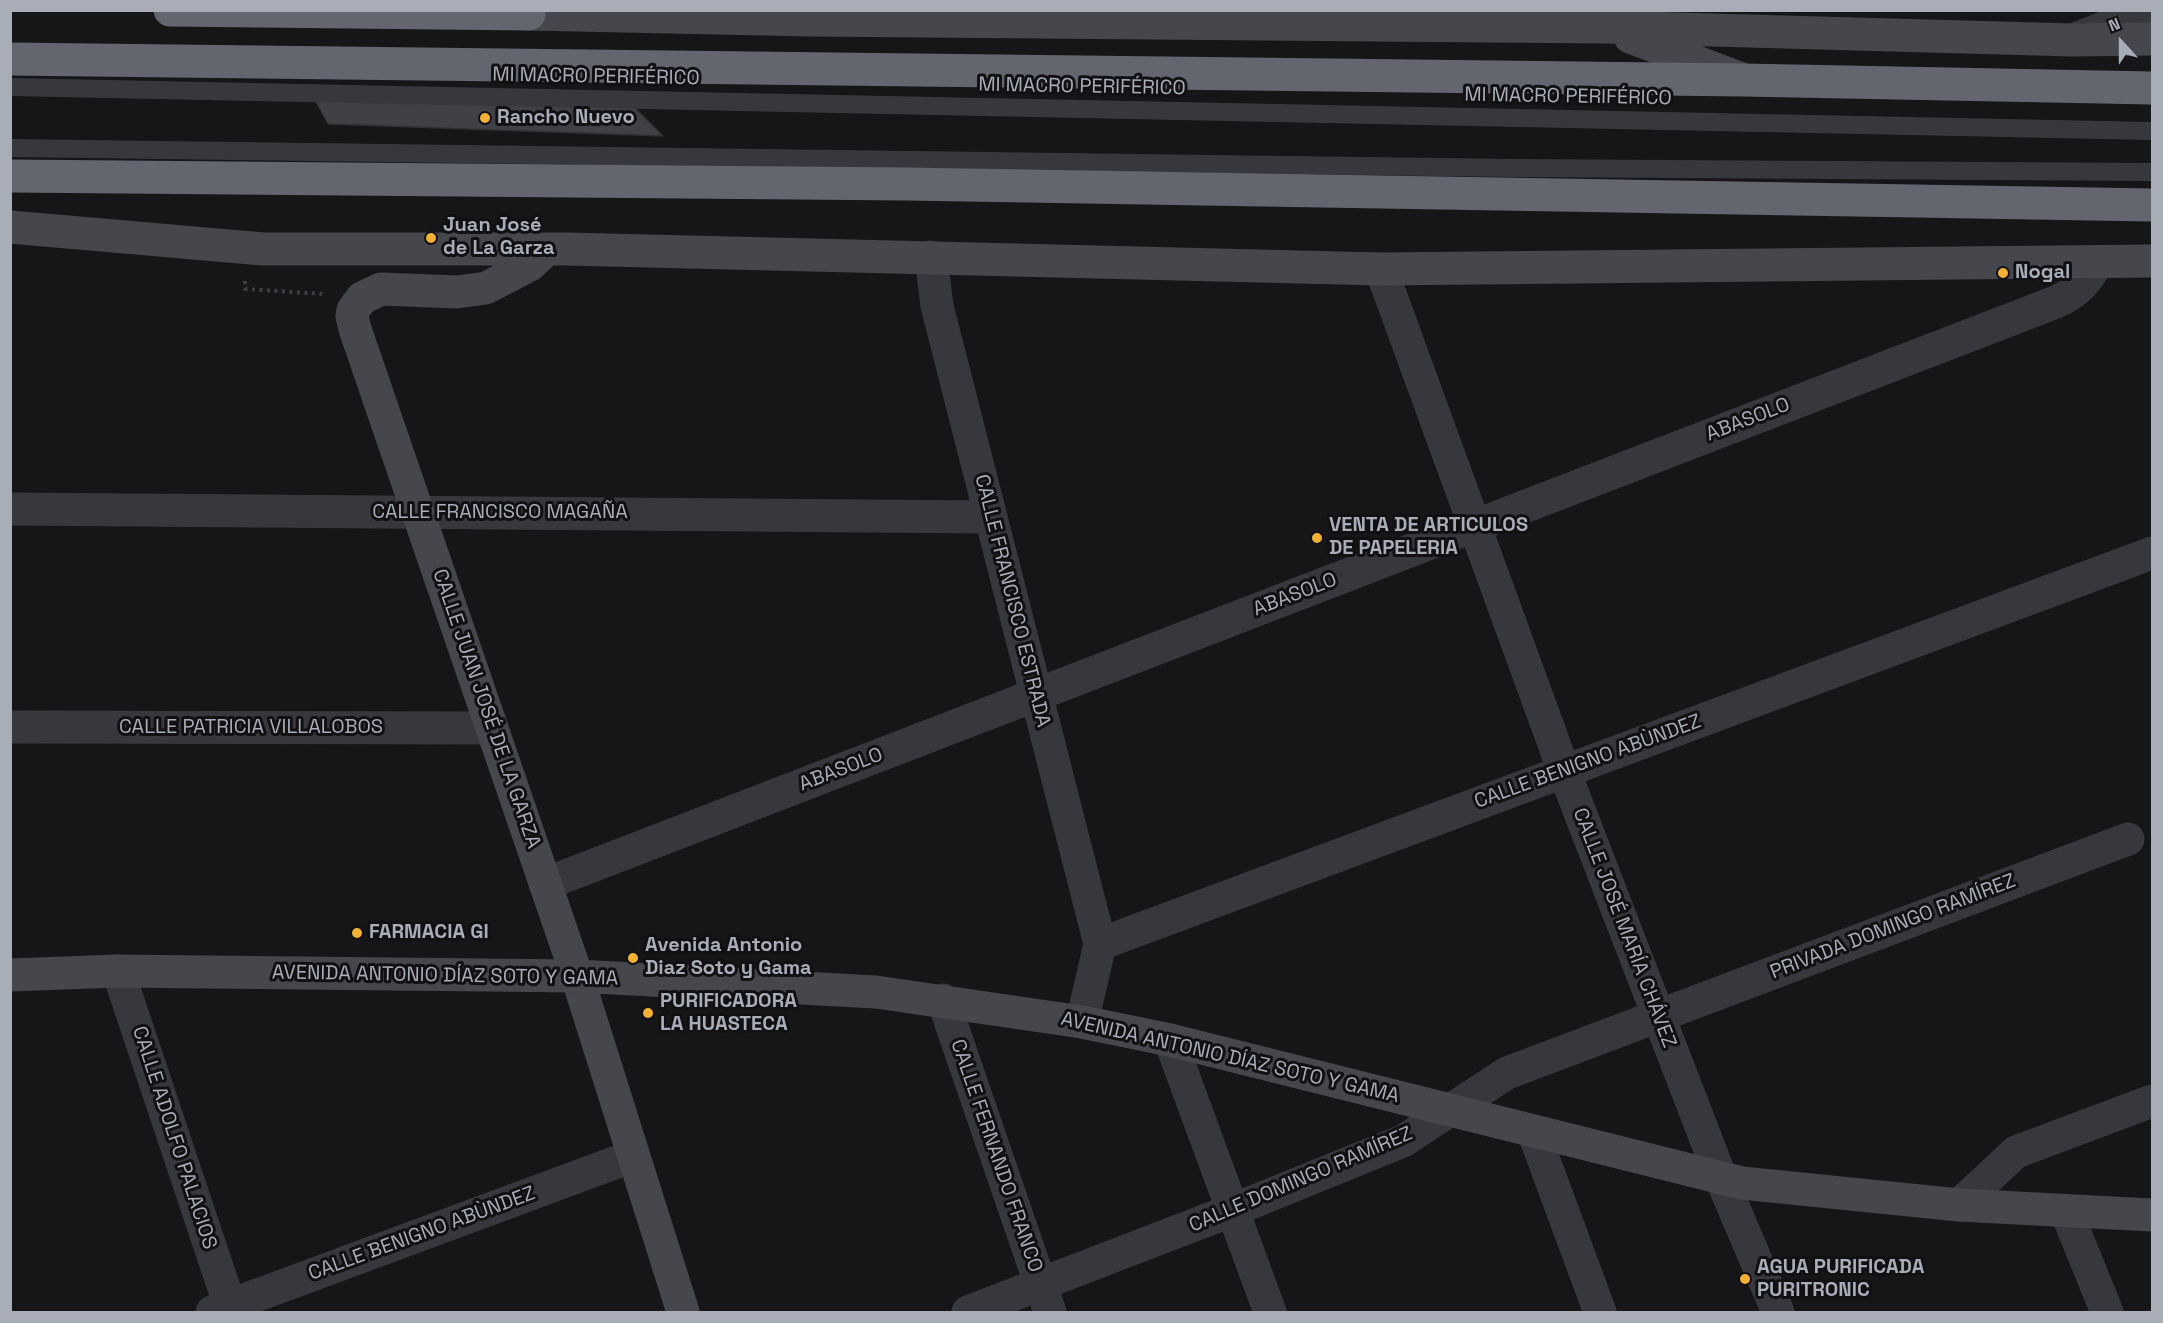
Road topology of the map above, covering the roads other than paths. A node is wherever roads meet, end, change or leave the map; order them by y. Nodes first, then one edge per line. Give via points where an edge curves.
1 (170, 10) edge
2 (2150, 10) edge
3 (529, 12) edge
4 (811, 15) edge
5 (1605, 27) junction
6 (2152, 39) edge
7 (2073, 40) junction
8 (10, 59) edge
9 (1743, 80) junction
10 (10, 87) edge
11 (2152, 88) edge
12 (2152, 131) edge
13 (10, 148) edge
14 (2152, 172) edge
15 (10, 177) edge
16 (2152, 205) edge
17 (10, 227) edge
18 (546, 250) junction
19 (932, 257) junction
20 (2098, 262) junction
21 (2151, 266) edge
22 (1381, 268) junction
23 (10, 509) edge
24 (418, 512) junction
25 (990, 517) junction
26 (1473, 526) junction
27 (2152, 553) edge
28 (1036, 694) junction
29 (10, 727) edge
30 (492, 728) junction
31 (1564, 771) junction
32 (2127, 839) dead end
33 (545, 884) junction
34 (1100, 944) junction
35 (118, 971) junction
36 (10, 975) edge
37 (577, 976) junction
38 (943, 1000) junction
39 (1658, 1015) junction
40 (1082, 1022) junction
41 (1170, 1040) junction
42 (2152, 1101) edge
43 (1451, 1109) junction
44 (1533, 1131) junction
45 (633, 1156) junction
46 (1721, 1178) junction
47 (1959, 1205) junction
48 (1233, 1210) junction
49 (2067, 1211) junction
50 (2152, 1215) edge
51 (1045, 1299) edge
52 (220, 1309) edge
53 (683, 1312) edge
54 (968, 1312) edge
55 (1270, 1312) edge
56 (1600, 1312) edge
57 (1778, 1312) edge
58 (2107, 1312) edge

1 - 3 highway
2 - 7 street
3 - 4 street
4 - 5 street
5 - 7 street
5 - 9 street
6 - 7 street
8 - 9 highway
9 - 11 highway
10 - 12 lane, MI MACRO PERIFÉRICO
13 - 14 lane via 1513,168
15 - 16 highway via 931,184
17 - 18 street via 263,249
18 - 19 street
18 - 24 street, CALLE JUAN JOSÉ DE LA GARZA via 530,265 486,288 457,292 381,289 362,298 353,310 355,329
19 - 22 street
19 - 25 street, CALLE FRANCISCO ESTRADA via 937,306
20 - 21 street
20 - 22 street
20 - 26 street, ABASOLO via 2072,295
22 - 26 street, CALLE JOSÉ MARÍA CHÁVEZ
23 - 24 street, CALLE FRANCISCO MAGAÑA
24 - 25 street, CALLE FRANCISCO MAGAÑA
24 - 30 street, CALLE JUAN JOSÉ DE LA GARZA
25 - 28 street, CALLE FRANCISCO ESTRADA
26 - 28 street, ABASOLO
26 - 31 street, CALLE JOSÉ MARÍA CHÁVEZ
27 - 31 street, CALLE BENIGNO ABÙNDEZ
28 - 33 street, ABASOLO
28 - 34 street, CALLE FRANCISCO ESTRADA
29 - 30 street, CALLE PATRICIA VILLALOBOS
30 - 33 street, CALLE JUAN JOSÉ DE LA GARZA
31 - 34 street, CALLE BENIGNO ABÙNDEZ
31 - 39 street, CALLE JOSÉ MARÍA CHÁVEZ
32 - 39 street, PRIVADA DOMINGO RAMÍREZ
33 - 37 street, CALLE JUAN JOSÉ DE LA GARZA
34 - 40 street
35 - 36 street, AVENIDA ANTONIO DÍAZ SOTO Y GAMA
35 - 37 street, AVENIDA ANTONIO DÍAZ SOTO Y GAMA
35 - 52 street, CALLE ADOLFO PALACIOS
37 - 38 street, AVENIDA ANTONIO DÍAZ SOTO Y GAMA via 876,992
37 - 45 street, CALLE JUAN JOSÉ DE LA GARZA
38 - 40 street, AVENIDA ANTONIO DÍAZ SOTO Y GAMA
38 - 51 street, CALLE FERNANDO FRANCO
39 - 43 street, CALLE DOMINGO RAMÍREZ via 1507,1073
39 - 46 street, CALLE JOSÉ MARÍA CHÁVEZ
40 - 41 street, AVENIDA ANTONIO DÍAZ SOTO Y GAMA
41 - 43 street, AVENIDA ANTONIO DÍAZ SOTO Y GAMA
41 - 48 street
42 - 47 street via 2016,1152
43 - 44 street, AVENIDA ANTONIO DÍAZ SOTO Y GAMA
43 - 48 street, CALLE DOMINGO RAMÍREZ via 1402,1142
44 - 46 street, AVENIDA ANTONIO DÍAZ SOTO Y GAMA
44 - 56 street
45 - 52 street, CALLE BENIGNO ABÙNDEZ
45 - 53 street, CALLE JUAN JOSÉ DE LA GARZA
46 - 47 street, AVENIDA ANTONIO DÍAZ SOTO Y GAMA
46 - 57 street, CALLE JOSÉ MARÍA CHÁVEZ
47 - 49 street, AVENIDA ANTONIO DÍAZ SOTO Y GAMA
48 - 51 street, CALLE DOMINGO RAMÍREZ
48 - 55 street
49 - 50 street, AVENIDA ANTONIO DÍAZ SOTO Y GAMA
49 - 58 street
51 - 54 street, CALLE DOMINGO RAMÍREZ

